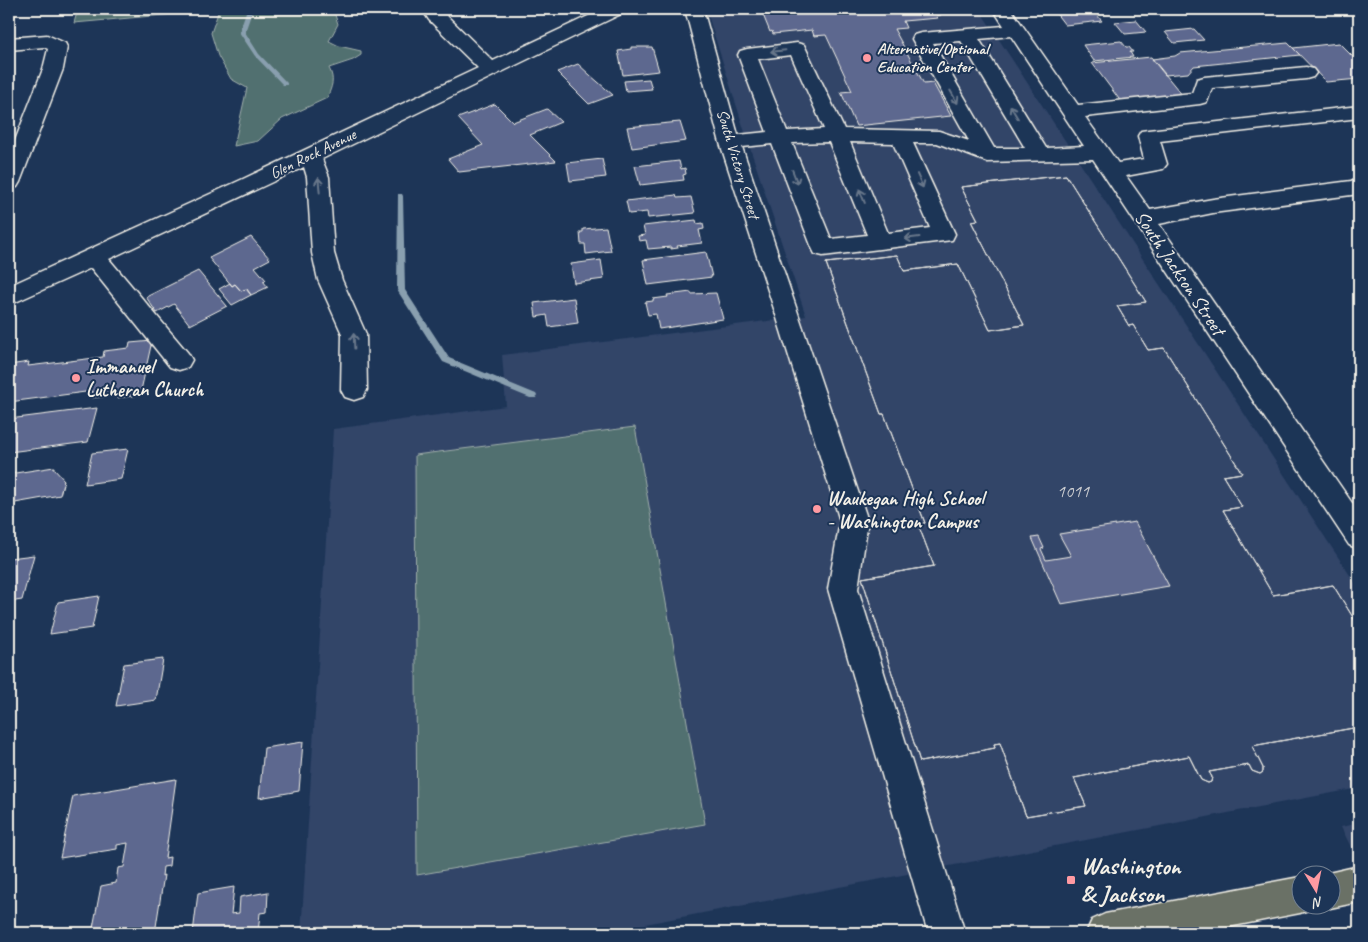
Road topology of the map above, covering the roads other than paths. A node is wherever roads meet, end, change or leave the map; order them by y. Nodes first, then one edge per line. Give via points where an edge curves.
1 (430, 9) edge
2 (617, 9) edge
3 (694, 9) edge
4 (1002, 9) edge
5 (1016, 30) junction
6 (967, 35) junction
7 (9, 44) edge
8 (489, 68) junction
9 (1306, 73) dead end
10 (1072, 112) junction
11 (1359, 112) edge
12 (837, 135) junction
13 (900, 136) junction
14 (780, 138) junction
15 (730, 143) junction
16 (1039, 153) junction
17 (987, 155) junction
18 (310, 156) junction
19 (1105, 161) junction
20 (9, 182) edge
21 (1359, 187) edge
22 (1144, 218) junction
23 (880, 242) junction
24 (94, 256) junction
25 (9, 296) edge
26 (179, 360) dead end
27 (354, 390) dead end
28 (1359, 536) edge
29 (1359, 884) edge
30 (1340, 888) edge
31 (1290, 898) edge
32 (947, 933) edge
33 (1105, 933) edge

1 - 8 street
2 - 8 street, Glen Rock Avenue
3 - 15 street, South Victory Street
4 - 5 street, South Jackson Street
5 - 6 street
5 - 10 street, South Jackson Street
16 -> 6 street
6 -> 17 street via 921,39
7 - 20 street via 47,41 58,47 53,69
8 - 18 street, Glen Rock Avenue
9 - 10 street via 1204,83 1200,98
10 - 19 street, South Jackson Street
11 - 19 street via 1148,136 1156,164
12 - 13 street
12 - 14 street
12 -> 14 street via 797,50 747,54
23 -> 12 street
13 - 17 street via 939,137
13 -> 23 street via 944,234
14 - 15 street
14 -> 23 street via 823,248
15 - 32 street, South Victory Street via 854,521 844,590
16 - 17 street
16 - 19 street via 1071,154
18 - 24 street, Glen Rock Avenue
27 -> 18 street via 354,334 330,280 323,253 318,176
19 - 22 street, South Jackson Street
21 - 22 street
22 - 28 street, South Jackson Street
24 - 25 street, Glen Rock Avenue
24 - 26 street
29 - 30 main road
31 - 33 main road

